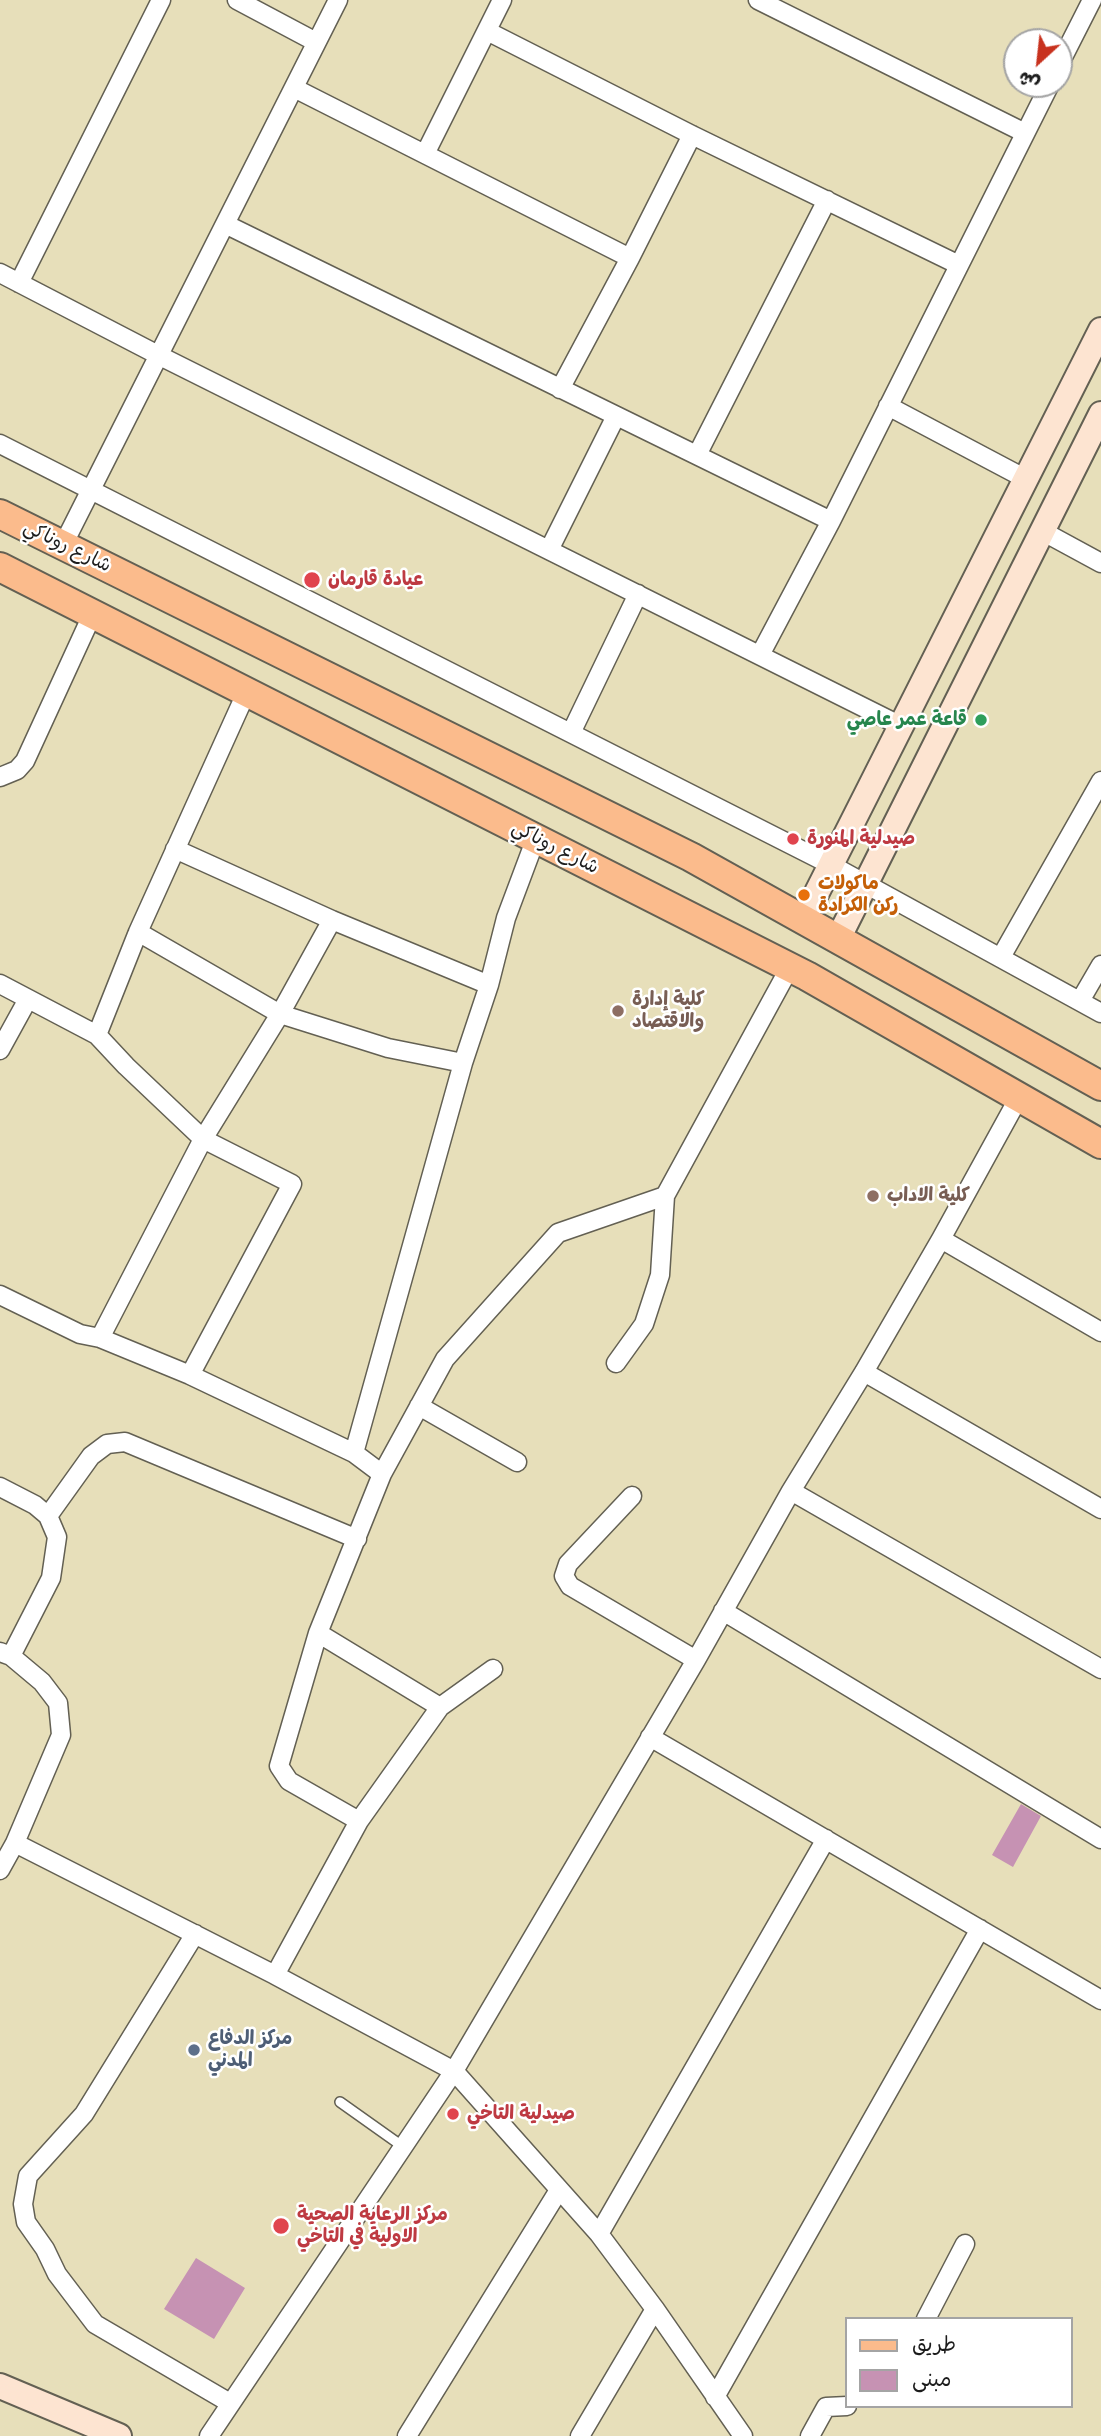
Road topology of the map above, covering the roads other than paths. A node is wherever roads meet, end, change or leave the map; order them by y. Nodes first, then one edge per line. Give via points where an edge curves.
1 (161, 0) edge
2 (237, 0) edge
3 (338, 0) edge
4 (502, 0) edge
5 (1092, 0) edge
6 (764, 1) edge
7 (487, 31) junction
8 (1073, 37) edge
9 (316, 42) junction
10 (294, 88) junction
11 (1043, 98) edge
12 (1025, 133) junction
13 (692, 135) junction
14 (425, 154) junction
15 (827, 200) junction
16 (225, 224) junction
17 (630, 258) junction
18 (959, 265) junction
19 (0, 273) edge
20 (19, 283) junction
21 (1101, 330) edge
22 (158, 355) junction
23 (560, 389) junction
24 (888, 406) junction
25 (1101, 414) edge
26 (616, 416) junction
27 (0, 444) edge
28 (696, 455) junction
29 (1026, 479) junction
30 (91, 489) junction
31 (0, 514) edge
32 (831, 521) junction
33 (1042, 531) junction
34 (63, 545) junction
35 (549, 550) junction
36 (1101, 564) edge
37 (0, 567) edge
38 (638, 594) junction
39 (93, 613) junction
40 (760, 655) junction
41 (247, 691) junction
42 (901, 726) junction
43 (571, 733) junction
44 (0, 777) edge
45 (1101, 781) edge
46 (536, 838) junction
47 (175, 849) junction
48 (831, 866) junction
49 (866, 884) junction
50 (332, 920) junction
51 (803, 920) junction
52 (138, 932) junction
53 (838, 939) junction
54 (1001, 957) junction
55 (1101, 965) edge
56 (790, 967) junction
57 (0, 984) edge
58 (489, 985) junction
59 (28, 999) junction
60 (1080, 1001) junction
61 (1101, 1013) edge
62 (279, 1014) junction
63 (97, 1035) junction
64 (0, 1050) edge
65 (463, 1063) junction
66 (1101, 1086) edge
67 (1018, 1099) junction
68 (203, 1139) junction
69 (1101, 1144) edge
70 (665, 1196) junction
71 (942, 1239) junction
72 (0, 1295) edge
73 (1101, 1332) edge
74 (100, 1338) junction
75 (617, 1363) dead end
76 (864, 1372) junction
77 (190, 1375) junction
78 (419, 1406) junction
79 (354, 1453) junction
80 (517, 1462) dead end
81 (382, 1475) junction
82 (0, 1487) edge
83 (790, 1491) junction
84 (632, 1496) dead end
85 (1101, 1509) edge
86 (48, 1516) junction
87 (357, 1539) junction
88 (723, 1611) junction
89 (318, 1633) junction
90 (5, 1654) edge
91 (696, 1660) junction
92 (493, 1669) dead end
93 (1101, 1670) edge
94 (440, 1707) junction
95 (650, 1737) junction
96 (359, 1821) junction
97 (826, 1839) junction
98 (1101, 1839) edge
99 (15, 1843) junction
100 (0, 1870) edge
101 (981, 1929) junction
102 (195, 1934) junction
103 (275, 1975) junction
104 (1101, 2000) edge
105 (454, 2071) junction
106 (340, 2102) dead end
107 (402, 2146) junction
108 (559, 2190) junction
109 (599, 2234) junction
110 (965, 2244) dead end
111 (655, 2308) junction
112 (927, 2317) edge
113 (0, 2386) edge
114 (715, 2397) junction
115 (230, 2403) junction
116 (846, 2406) edge
117 (119, 2436) edge
118 (209, 2436) edge
119 (407, 2436) edge
120 (579, 2436) edge
121 (743, 2436) edge
122 (810, 2436) edge

1 - 20 street
2 - 9 street
3 - 9 street
4 - 7 street
5 - 8 street
6 - 12 street
7 - 13 street
7 - 14 street
9 - 10 street
10 - 14 street
10 - 16 street
11 - 12 street
12 - 18 street
13 - 15 street
13 - 17 street
14 - 17 street
15 - 18 street
15 - 28 street
16 - 22 street
16 - 23 street
17 - 23 street
18 - 24 street
19 - 20 street
20 - 22 street
21 - 29 main road
22 - 30 street
22 - 35 street
23 - 26 street
24 - 29 street
24 - 32 street
25 - 33 main road
26 - 28 street
26 - 35 street
27 - 30 street
28 - 32 street
29 - 42 main road
30 - 34 street
30 - 43 street
31 - 34 main road, شارع روناكي
32 - 40 street
33 - 36 street
33 - 49 main road
34 - 51 main road, شارع روناكي via 691,856
35 - 38 street
37 - 39 main road, شارع روناكي
38 - 40 street
38 - 43 street
39 - 41 main road, شارع روناكي
39 - 44 street via 25,761
40 - 42 street
41 - 46 main road, شارع روناكي
41 - 47 street
42 - 48 main road
43 - 48 street
45 - 54 street
46 - 56 main road, شارع روناكي
46 - 58 street via 506,918
47 - 50 street
47 - 52 street
48 - 49 street
48 - 51 main road
49 - 53 main road
49 - 54 street
50 - 58 street
50 - 62 street
51 - 53 main road, شارع روناكي
52 - 62 street
52 - 63 street
53 - 66 main road, شارع روناكي
54 - 60 street
55 - 60 street
56 - 67 main road, شارع روناكي
56 - 70 street
57 - 59 street
58 - 65 street
59 - 63 street
59 - 64 street
60 - 61 street
62 - 65 street via 388,1048
62 - 68 street
63 - 68 street
65 - 79 street
67 - 69 main road, شارع روناكي
67 - 71 street
68 - 74 street
68 - 77 street via 292,1184
70 - 75 street via 660,1275 645,1324
70 - 78 street via 558,1233 445,1359
71 - 73 street
71 - 76 street
72 - 74 street via 80,1334
74 - 77 street
76 - 83 street
76 - 85 street
77 - 79 street
78 - 80 street
78 - 81 street
79 - 81 street
81 - 87 street
82 - 86 street
83 - 88 street
83 - 93 street
84 - 91 street via 568,1564 564,1576 570,1586
86 - 87 street via 90,1456 107,1444 125,1442
86 - 90 street via 57,1537 51,1578
87 - 89 street
88 - 91 street
88 - 98 street
89 - 94 street
89 - 96 street via 279,1766 289,1781
90 - 99 street via 42,1682 58,1703 61,1735
91 - 95 street
92 - 94 street
94 - 96 street
95 - 97 street
95 - 105 street
96 - 103 street
97 - 101 street
97 - 109 street
99 - 100 street
99 - 102 street
101 - 104 street
101 - 114 street
102 - 103 street
102 - 115 street via 85,2114 28,2176 23,2204 26,2222 57,2274 95,2324
103 - 105 street
105 - 107 street
105 - 108 street
106 - 107 lane
107 - 115 street
108 - 109 street
108 - 119 street
109 - 111 street
110 - 112 street
111 - 114 street
111 - 120 street
113 - 117 main road
114 - 121 street
115 - 118 street
116 - 122 street via 826,2407

